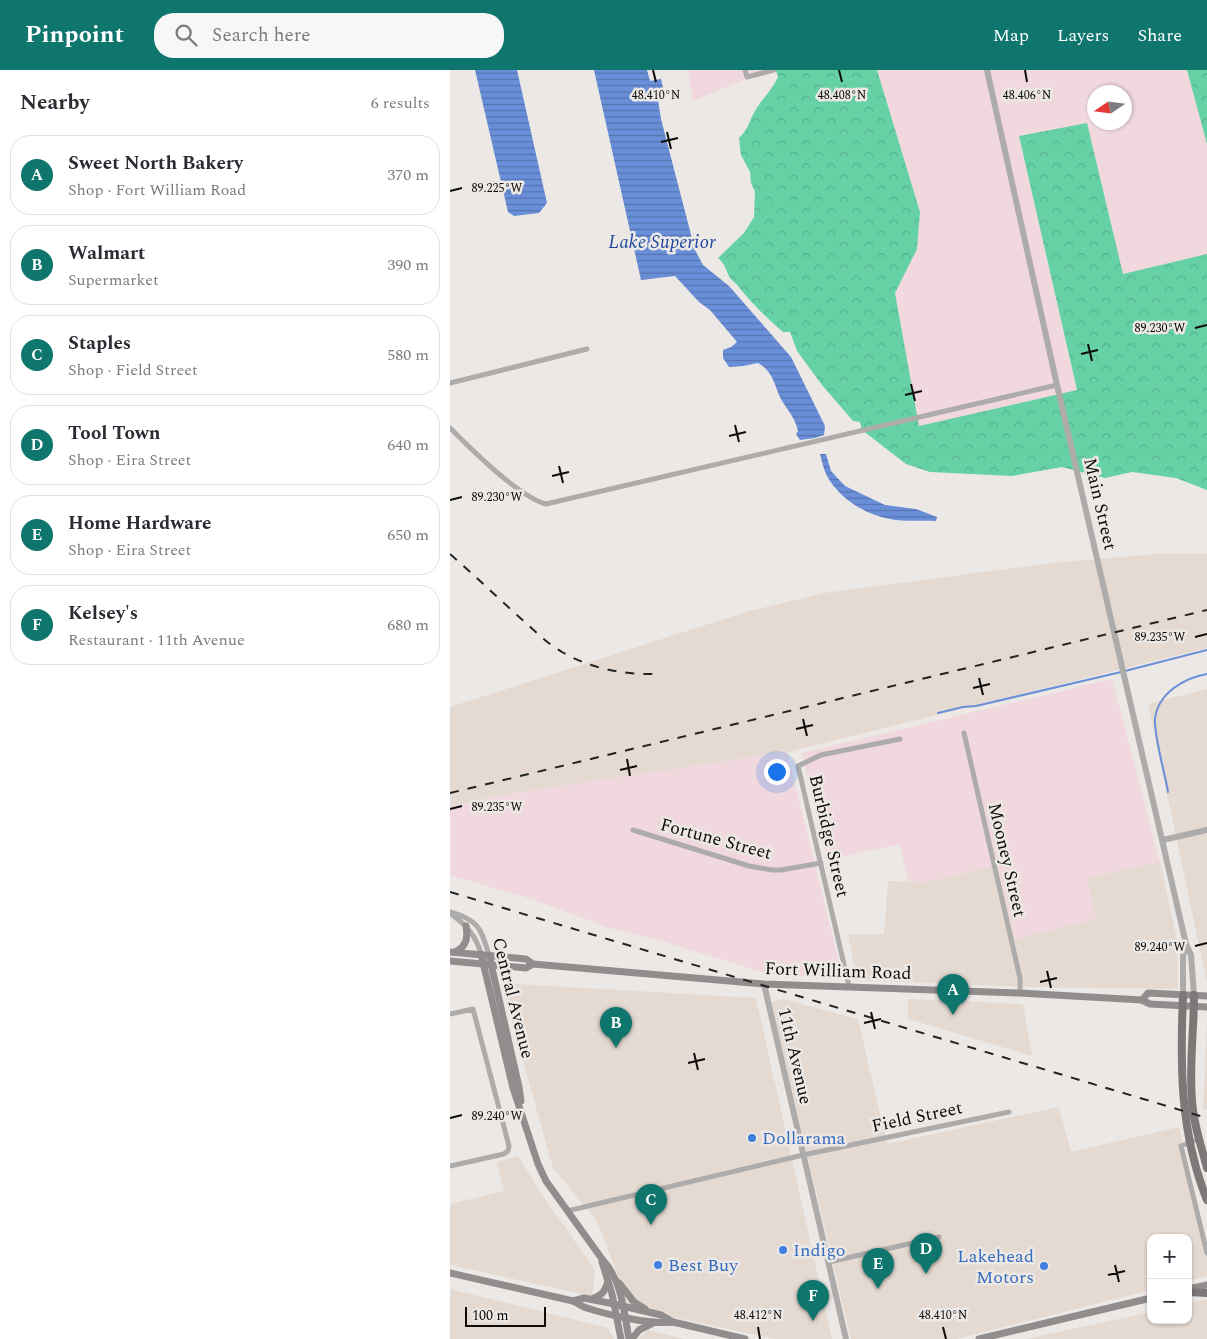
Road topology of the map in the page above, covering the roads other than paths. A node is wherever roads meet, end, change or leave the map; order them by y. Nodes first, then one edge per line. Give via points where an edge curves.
1 (745, 70) edge
2 (774, 70) edge
3 (987, 70) edge
4 (587, 349) dead end
5 (450, 383) edge
6 (1057, 385) junction
7 (450, 428) edge
8 (964, 733) dead end
9 (900, 739) dead end
10 (633, 830) dead end
11 (1207, 830) edge
12 (1163, 840) junction
13 (821, 863) junction
14 (450, 913) edge
15 (466, 926) junction
16 (1186, 944) junction
17 (452, 952) edge
18 (485, 955) junction
19 (450, 961) edge
20 (484, 964) junction
21 (533, 964) junction
22 (492, 966) junction
23 (764, 984) junction
24 (849, 986) junction
25 (1020, 993) junction
26 (1183, 995) junction
27 (1194, 996) junction
28 (1207, 996) edge
29 (1142, 1000) junction
30 (1183, 1006) junction
31 (1194, 1007) junction
32 (1207, 1007) edge
33 (450, 1014) edge
34 (521, 1109) junction
35 (1009, 1112) dead end
36 (1199, 1138) junction
37 (1190, 1143) junction
38 (1205, 1155) edge
39 (802, 1156) junction
40 (450, 1166) edge
41 (1207, 1168) edge
42 (1207, 1200) edge
43 (567, 1211) junction
44 (939, 1237) dead end
45 (1207, 1253) edge
46 (829, 1262) junction
47 (450, 1273) edge
48 (612, 1278) junction
49 (1207, 1285) edge
50 (1192, 1290) edge
51 (1192, 1291) edge
52 (1207, 1293) edge
53 (1147, 1299) edge
54 (591, 1300) junction
55 (573, 1301) junction
56 (614, 1304) junction
57 (622, 1306) junction
58 (654, 1314) junction
59 (616, 1315) junction
60 (625, 1317) junction
61 (673, 1322) junction
62 (654, 1323) junction
63 (1004, 1336) edge
64 (622, 1339) edge
65 (631, 1339) edge
66 (745, 1339) edge
67 (846, 1339) edge
68 (979, 1339) edge

1 - 2 street via 747,76
3 - 6 street, Main Street
4 - 5 street
6 - 7 street via 546,504 530,498 472,451
6 - 12 street, Main Street
8 - 25 street, Mooney Street via 1020,978
9 - 13 street, Burbidge Street via 821,755 798,766
10 - 13 street, Fortune Street via 749,866 781,870
11 - 12 street
12 - 16 street, Main Street
13 - 24 street, Burbidge Street
14 - 15 street, Central Avenue
14 - 18 street, Central Avenue via 466,916 482,933
15 - 17 main road via 467,942
15 - 18 street, Central Avenue
16 - 26 street, Main Street
16 - 27 street, Main Street via 1191,955
17 - 18 main road, Fort William Road
18 - 20 main road, Central Avenue
18 - 21 main road, Fort William Road via 526,959
18 - 22 main road, Central Avenue
19 - 20 main road, Fort William Road
20 - 22 main road, Fort William Road
20 - 34 main road, Central Avenue via 513,1088
21 - 22 main road, Fort William Road via 526,968
21 - 23 main road, Fort William Road
22 - 34 main road, Central Avenue
23 - 24 main road, Fort William Road
23 - 39 street, 11th Avenue
24 - 25 main road, Fort William Road
25 - 29 main road, Fort William Road
26 - 27 main road, Fort William Road
26 - 29 main road, Fort William Road via 1148,993
26 - 30 main road
27 - 28 main road, Fort William Road
27 - 31 main road
29 - 30 main road, Fort William Road via 1150,1004
30 - 31 main road, Fort William Road
30 - 37 main road via 1181,1073
31 - 32 main road, Fort William Road
31 - 36 main road via 1192,1100
33 - 40 street via 473,1009 509,1146 506,1153
34 - 43 main road, Central Avenue via 541,1173
35 - 39 street, Field Street
36 - 37 street
36 - 38 main road
37 - 42 main road
37 - 45 street via 1181,1146
38 - 41 main road
39 - 43 street, Field Street
39 - 46 street, 11th Avenue
43 - 48 main road, Central Avenue
44 - 46 street
46 - 67 street, 11th Avenue
47 - 55 main road
48 - 54 main road via 602,1296
48 - 56 main road, Central Avenue
48 - 57 main road, Central Avenue
48 - 58 main road via 634,1302
49 - 50 main road
51 - 52 main road
53 - 63 main road
54 - 55 main road
54 - 56 main road
55 - 59 main road via 585,1308
56 - 57 main road
56 - 59 main road, Central Avenue
57 - 58 main road
57 - 60 main road, Central Avenue
58 - 61 main road
59 - 60 main road
59 - 64 main road, Central Avenue
60 - 62 main road
60 - 65 main road, Central Avenue
61 - 62 main road
61 - 66 main road
62 - 65 main road via 639,1330
63 - 68 main road

